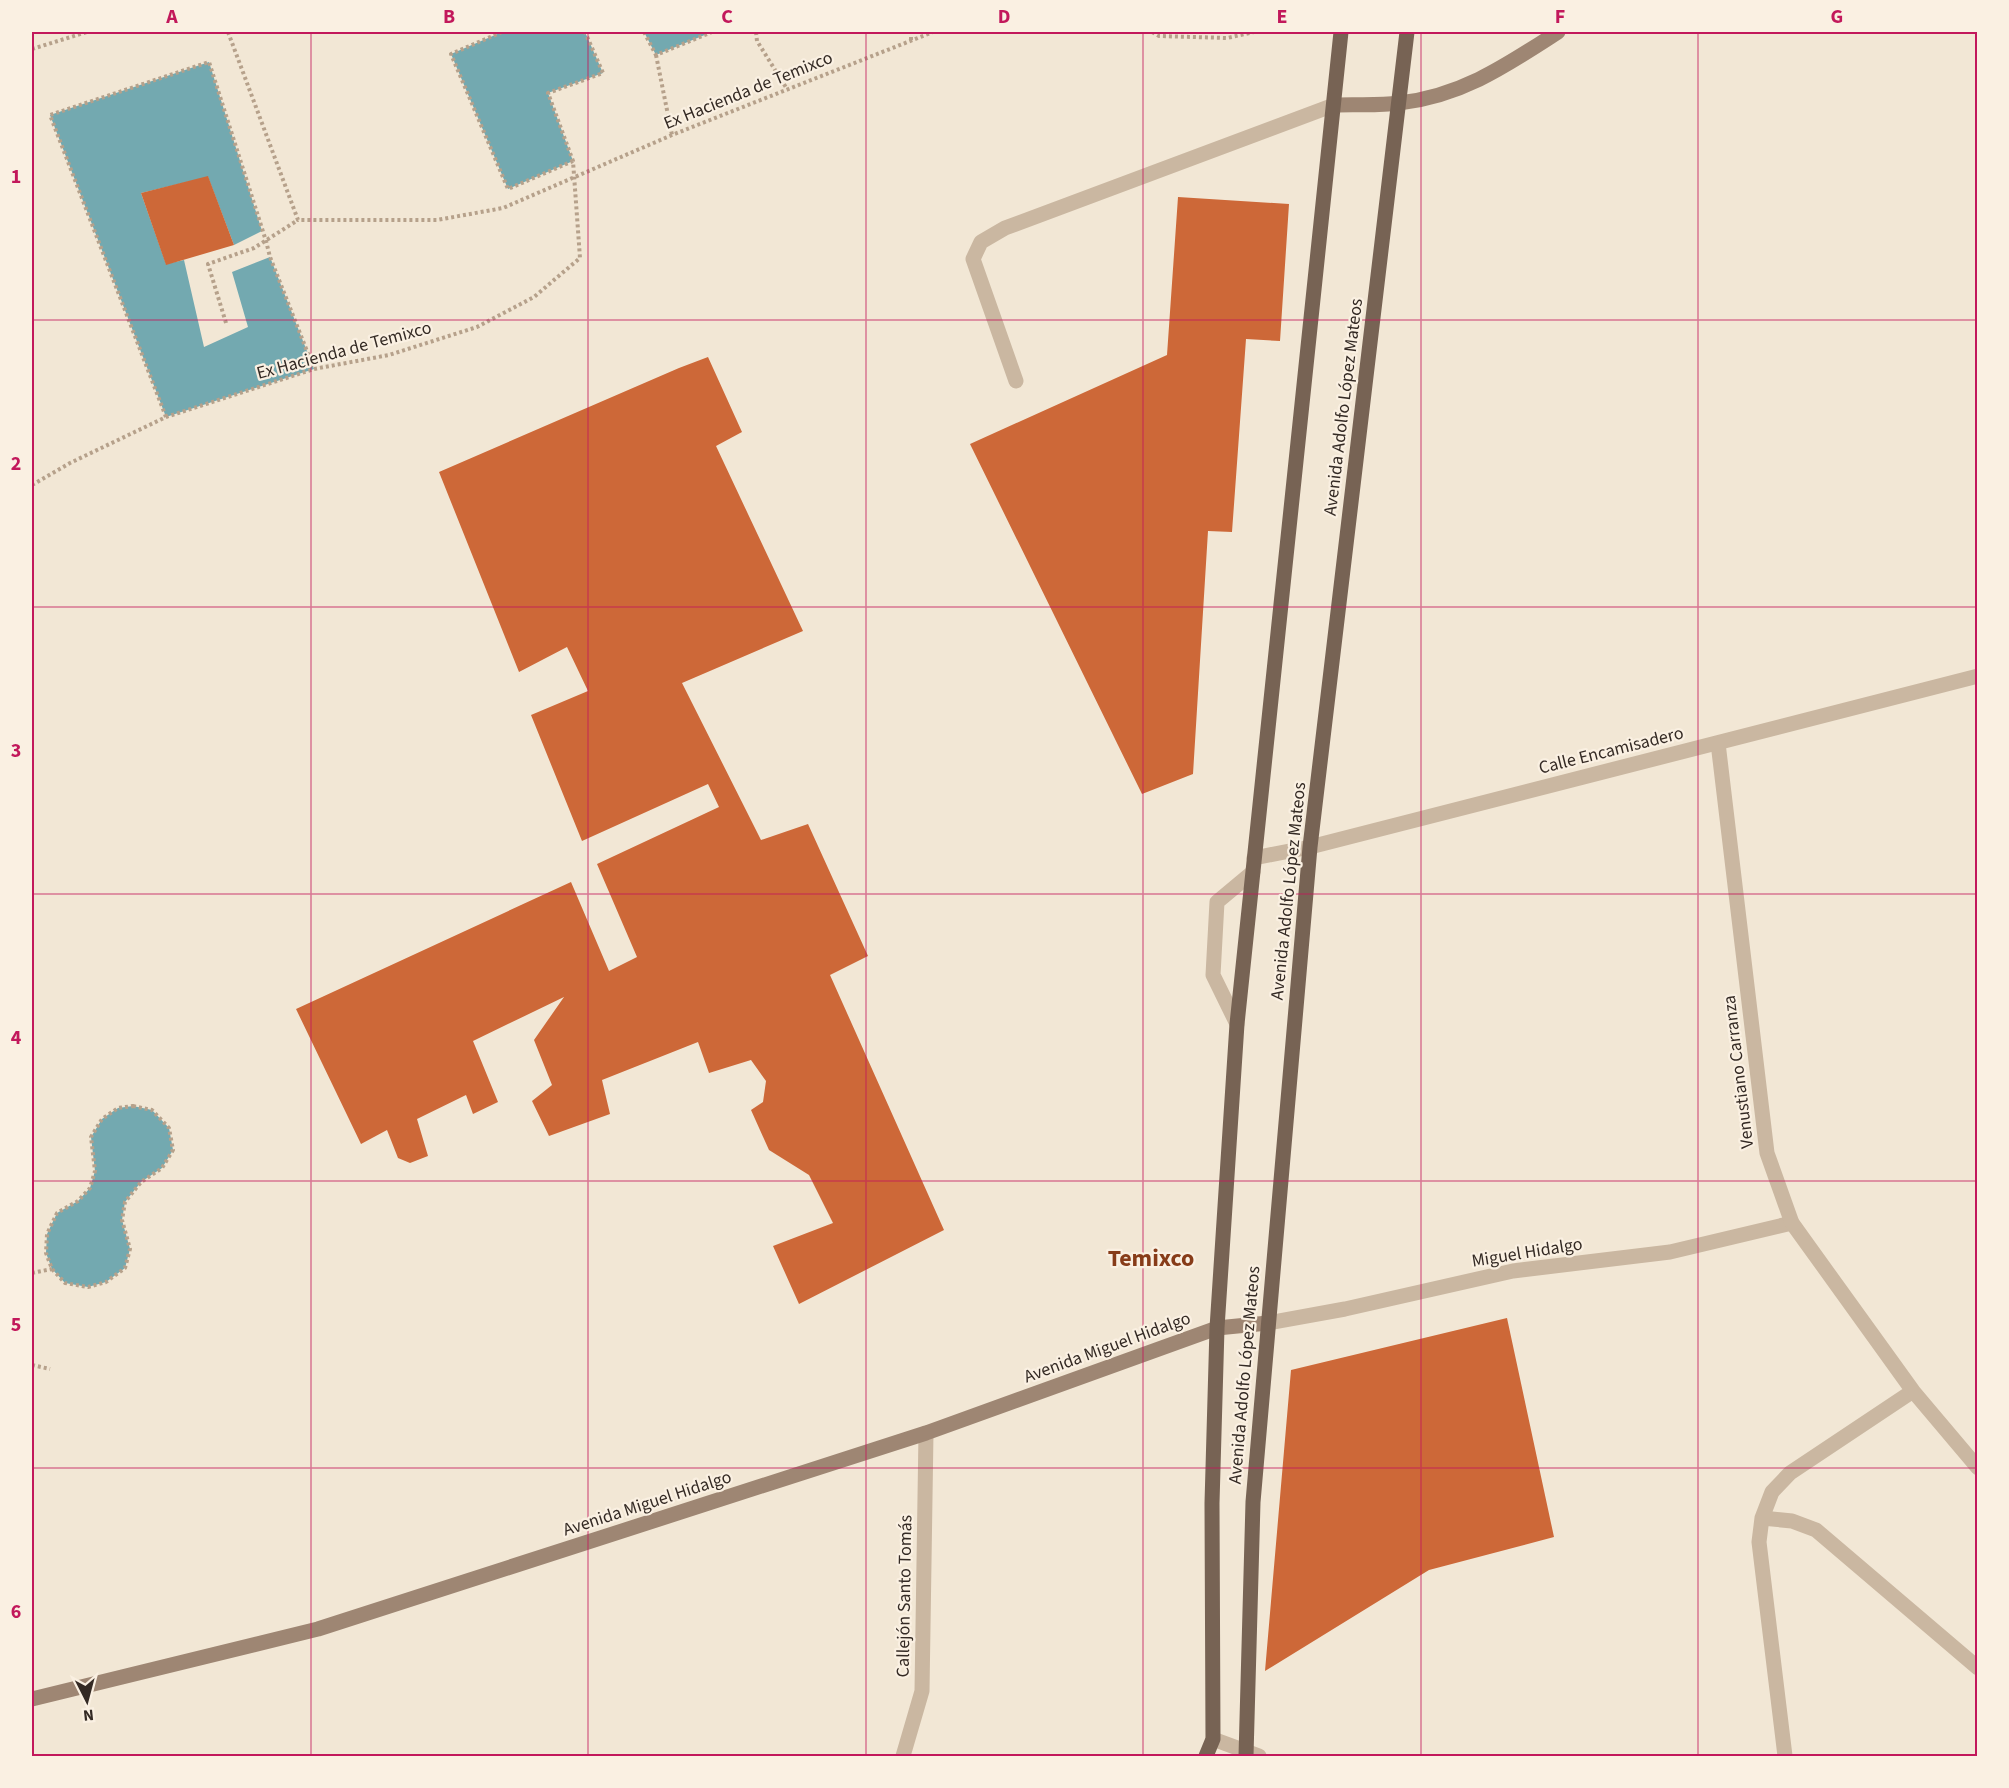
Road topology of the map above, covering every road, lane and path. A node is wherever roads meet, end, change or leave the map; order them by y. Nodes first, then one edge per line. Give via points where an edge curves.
1 (87, 32) edge
2 (228, 32) edge
3 (502, 32) edge
4 (586, 32) edge
5 (644, 32) edge
6 (712, 32) edge
7 (756, 32) edge
8 (911, 32) edge
9 (933, 32) edge
10 (1152, 32) edge
11 (1254, 32) edge
12 (1341, 32) edge
13 (1407, 32) edge
14 (1558, 32) edge
15 (911, 40) junction
16 (32, 49) edge
17 (656, 55) junction
18 (787, 89) junction
19 (1399, 103) junction
20 (1334, 105) junction
21 (672, 135) junction
22 (573, 161) junction
23 (575, 177) junction
24 (298, 220) junction
25 (266, 241) junction
26 (225, 323) dead end
27 (314, 369) junction
28 (1016, 381) dead end
29 (166, 417) junction
30 (32, 485) edge
31 (1977, 676) edge
32 (1718, 743) junction
33 (1310, 847) junction
34 (1254, 865) junction
35 (1237, 1024) junction
36 (1792, 1222) junction
37 (52, 1269) junction
38 (32, 1274) edge
39 (1268, 1323) junction
40 (1217, 1328) junction
41 (32, 1365) edge
42 (50, 1369) dead end
43 (1913, 1391) junction
44 (926, 1433) junction
45 (1977, 1468) edge
46 (1762, 1518) junction
47 (1977, 1668) edge
48 (32, 1699) edge
49 (1213, 1739) junction
50 (1251, 1755) edge
51 (903, 1756) edge
52 (1206, 1756) edge
53 (1785, 1756) edge

1 - 16 path
2 - 24 path
3 - 22 path via 451,54 508,189
4 - 22 path via 603,73 548,93
5 - 17 path
6 - 17 path
7 - 18 path
8 - 15 path
9 - 15 path, Ex Hacienda de Temixco
10 - 11 path via 1159,36 1227,38
12 - 20 main road, Avenida Adolfo López Mateos
13 - 19 main road, Avenida Adolfo López Mateos
14 - 19 street via 1498,71 1447,93
15 - 18 path, Ex Hacienda de Temixco
17 - 21 path
18 - 21 path, Ex Hacienda de Temixco
19 - 20 street
19 - 33 main road, Avenida Adolfo López Mateos
20 - 28 street via 1005,228 981,242 973,258
20 - 34 main road, Avenida Adolfo López Mateos
21 - 23 path, Ex Hacienda de Temixco
22 - 23 path
23 - 24 path, Ex Hacienda de Temixco via 503,208 437,220
23 - 27 path, Ex Hacienda de Temixco via 580,258 534,297 477,327 389,355
24 - 25 path
25 - 26 path via 208,264
25 - 27 path
25 - 29 path via 208,62 50,116
27 - 29 path, Ex Hacienda de Temixco
29 - 30 path, Ex Hacienda de Temixco
31 - 32 street, Calle Encamisadero
32 - 33 street, Calle Encamisadero
32 - 36 street, Venustiano Carranza via 1767,1152
33 - 34 street, Calle Encamisadero
33 - 39 main road, Avenida Adolfo López Mateos
34 - 35 main road, Avenida Adolfo López Mateos
34 - 35 street via 1217,902 1213,975
35 - 40 main road, Avenida Adolfo López Mateos
36 - 39 street, Miguel Hidalgo via 1670,1252 1513,1271
36 - 43 street, Venustiano Carranza
37 - 37 path via 65,1283 88,1287 106,1282 125,1268 130,1249 122,1220 125,1202 141,1182 162,1168 173,1150 169,1128 152,1110 118,1108 102,1119 91,1137 95,1171 90,1188 78,1201 57,1213 47,1234 46,1253
37 - 38 path
39 - 40 street, Avenida Miguel Hidalgo
39 - 50 main road, Avenida Adolfo López Mateos via 1253,1502
40 - 44 street, Avenida Miguel Hidalgo
40 - 49 main road, Avenida Adolfo López Mateos via 1212,1503
41 - 42 path
43 - 45 street, Venustiano Carranza
43 - 46 street via 1790,1473 1772,1492
44 - 48 street, Avenida Miguel Hidalgo via 318,1629
44 - 51 street, Callejón Santo Tomás via 922,1691
46 - 47 street via 1791,1521 1816,1530
46 - 53 street via 1759,1542
49 - 50 street
49 - 52 main road, Avenida Adolfo López Mateos

